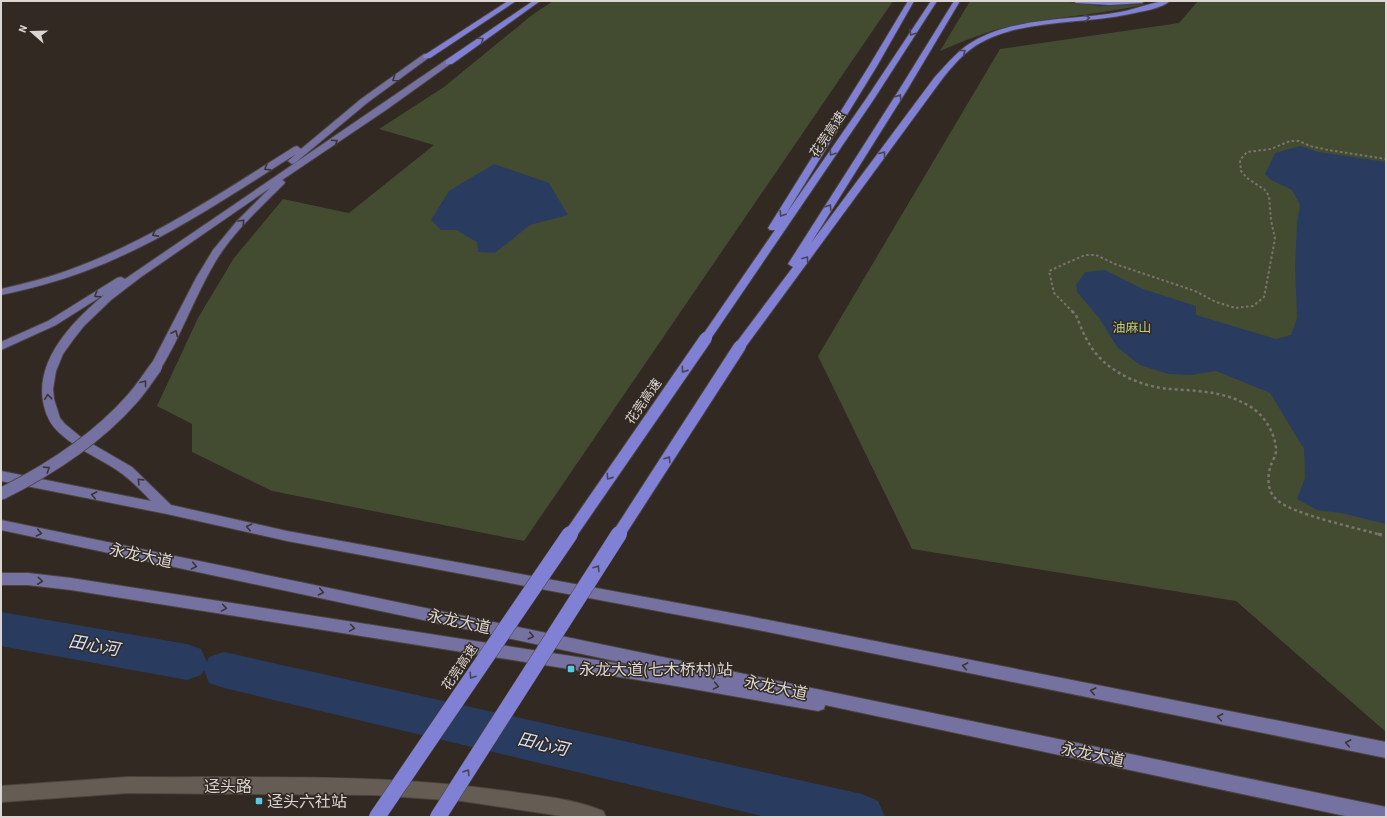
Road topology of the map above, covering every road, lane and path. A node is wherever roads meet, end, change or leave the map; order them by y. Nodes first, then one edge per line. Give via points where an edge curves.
1 (513, 1) edge
2 (537, 1) edge
3 (911, 1) edge
4 (934, 1) edge
5 (957, 1) edge
6 (1076, 1) edge
7 (1142, 1) edge
8 (1167, 1) edge
9 (427, 56) joint
10 (449, 62) joint
11 (336, 125) junction
12 (320, 152) junction
13 (1386, 159) edge
14 (1, 292) edge
15 (706, 338) junction
16 (1, 346) edge
17 (740, 346) junction
18 (1, 476) edge
19 (1, 494) edge
20 (167, 509) junction
21 (1, 525) edge
22 (1386, 536) edge
23 (1, 579) edge
24 (1064, 748) junction
25 (1386, 750) edge
26 (1, 794) edge
27 (1386, 816) edge
28 (377, 817) edge
29 (438, 817) edge
30 (597, 817) edge

1 - 9 highway
10 -> 2 highway
3 -> 15 highway
4 -> 15 highway, 花莞高速
17 -> 5 highway
6 - 7 highway
17 -> 8 highway via 937,80 963,52 974,44 1015,29 1142,10
9 -> 11 main road via 364,101
12 -> 10 main road
11 -> 14 main road via 162,230 109,258 55,279
11 -> 16 main road via 302,154 108,288 52,323
19 -> 12 main road, bridge via 43,472 89,440 130,403 156,367 206,270 229,236 282,181
20 -> 12 main road via 126,469 67,432 54,419 48,402 47,383 50,369 70,336 104,302 228,211
13 - 22 path via 1328,150 1299,141 1247,152 1240,160 1241,171 1269,196 1275,239 1264,297 1253,306 1235,308 1216,302 1195,291 1096,255 1085,255 1048,271 1054,293 1076,315 1090,346 1119,373 1140,383 1168,389 1225,395 1250,406 1267,424 1273,436 1276,452 1270,467 1268,486 1275,499 1289,509
15 -> 28 highway, 花莞高速, bridge
29 -> 17 highway, bridge
20 -> 18 main road
25 -> 20 main road via 756,624 287,536
21 -> 24 main road, 永龙大道
23 -> 24 main road via 71,584 670,678
24 - 27 main road, 永龙大道
26 - 30 street, 迳头路 via 128,785 374,787 462,793 571,809

